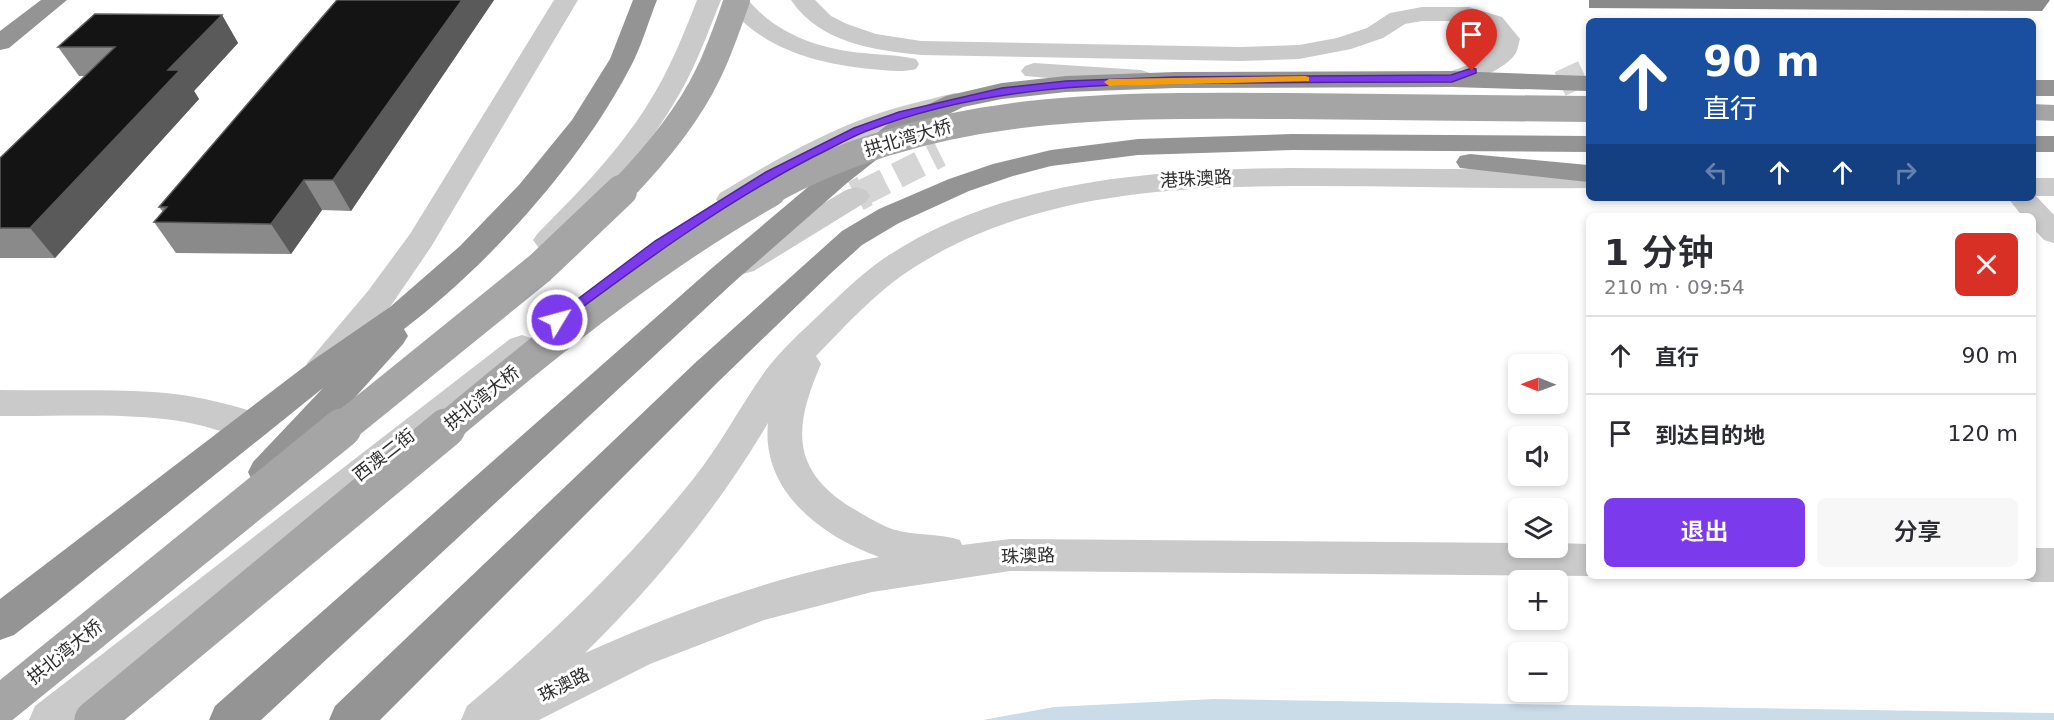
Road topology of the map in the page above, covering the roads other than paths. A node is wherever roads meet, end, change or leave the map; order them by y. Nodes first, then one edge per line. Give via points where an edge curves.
1 (55, 0) edge
2 (566, 0) edge
3 (645, 0) edge
4 (710, 0) edge
5 (737, 0) edge
6 (803, 0) edge
7 (0, 43) edge
8 (1452, 79) junction
9 (1175, 80) junction
10 (1586, 84) tunnel mouth
11 (2049, 93) edge
12 (955, 101) junction
13 (2036, 108) edge
14 (1586, 109) tunnel mouth
15 (1292, 142) junction
16 (1586, 144) edge
17 (2036, 144) edge
18 (2054, 144) edge
19 (1586, 177) edge
20 (1586, 177) edge
21 (2036, 187) edge
22 (2054, 187) edge
23 (856, 196) tunnel mouth
24 (2025, 201) edge
25 (2036, 213) edge
26 (2036, 213) edge
27 (2054, 233) edge
28 (723, 275) junction
29 (413, 304) junction
30 (838, 315) junction
31 (317, 374) junction
32 (0, 403) edge
33 (254, 426) junction
34 (251, 488) junction
35 (1016, 555) junction
36 (1586, 560) edge
37 (2036, 565) edge
38 (2054, 565) edge
39 (0, 622) edge
40 (0, 684) edge
41 (0, 705) edge
42 (238, 713) edge
43 (50, 720) edge
44 (94, 720) edge
45 (350, 720) edge
46 (482, 720) edge
47 (499, 720) edge

1 - 7 highway
2 - 31 street via 421,240
3 - 29 highway via 621,60 564,150 472,250
4 - 34 street via 674,81 650,122 616,168 537,252
5 - 9 street via 746,15 768,32 825,54 858,61
5 - 41 main road, 拱北湾大桥, bridge via 704,82 684,116 590,223 540,268
6 - 8 street via 821,20 839,30 875,41 921,48 1299,52 1342,44 1375,33 1398,18 1422,14 1468,14 1494,22 1508,39 1504,53 1492,63
8 - 9 highway
8 - 10 highway
9 - 12 highway via 1066,84
11 - 13 main road
12 - 28 highway via 900,128
12 - 43 street, 西澳二街 via 858,130 770,175 659,244 433,416
14 - 44 main road, 拱北湾大桥, bridge via 1141,105 1074,108 992,117 919,132 802,173 730,214 569,327
15 - 16 highway
15 - 19 highway
15 - 45 highway via 1138,147 1051,158 959,185 889,216 852,238 698,380
17 - 18 highway
20 - 30 street, 港珠澳路 via 1233,177 1118,185 1029,204 956,233 893,266
21 - 22 street
23 - 28 street
24 - 26 street
25 - 27 street
28 - 42 highway
29 - 31 highway
29 - 34 highway via 356,377
30 - 35 street via 806,360 785,416 788,459 804,490 856,529 890,544 928,551
30 - 46 street via 789,364 711,483 632,578 586,628
31 - 33 highway
32 - 33 street via 155,405
33 - 39 highway
34 - 40 street
35 - 36 street, 珠澳路
35 - 47 street, 珠澳路 via 919,566 778,598 607,663
37 - 38 street

